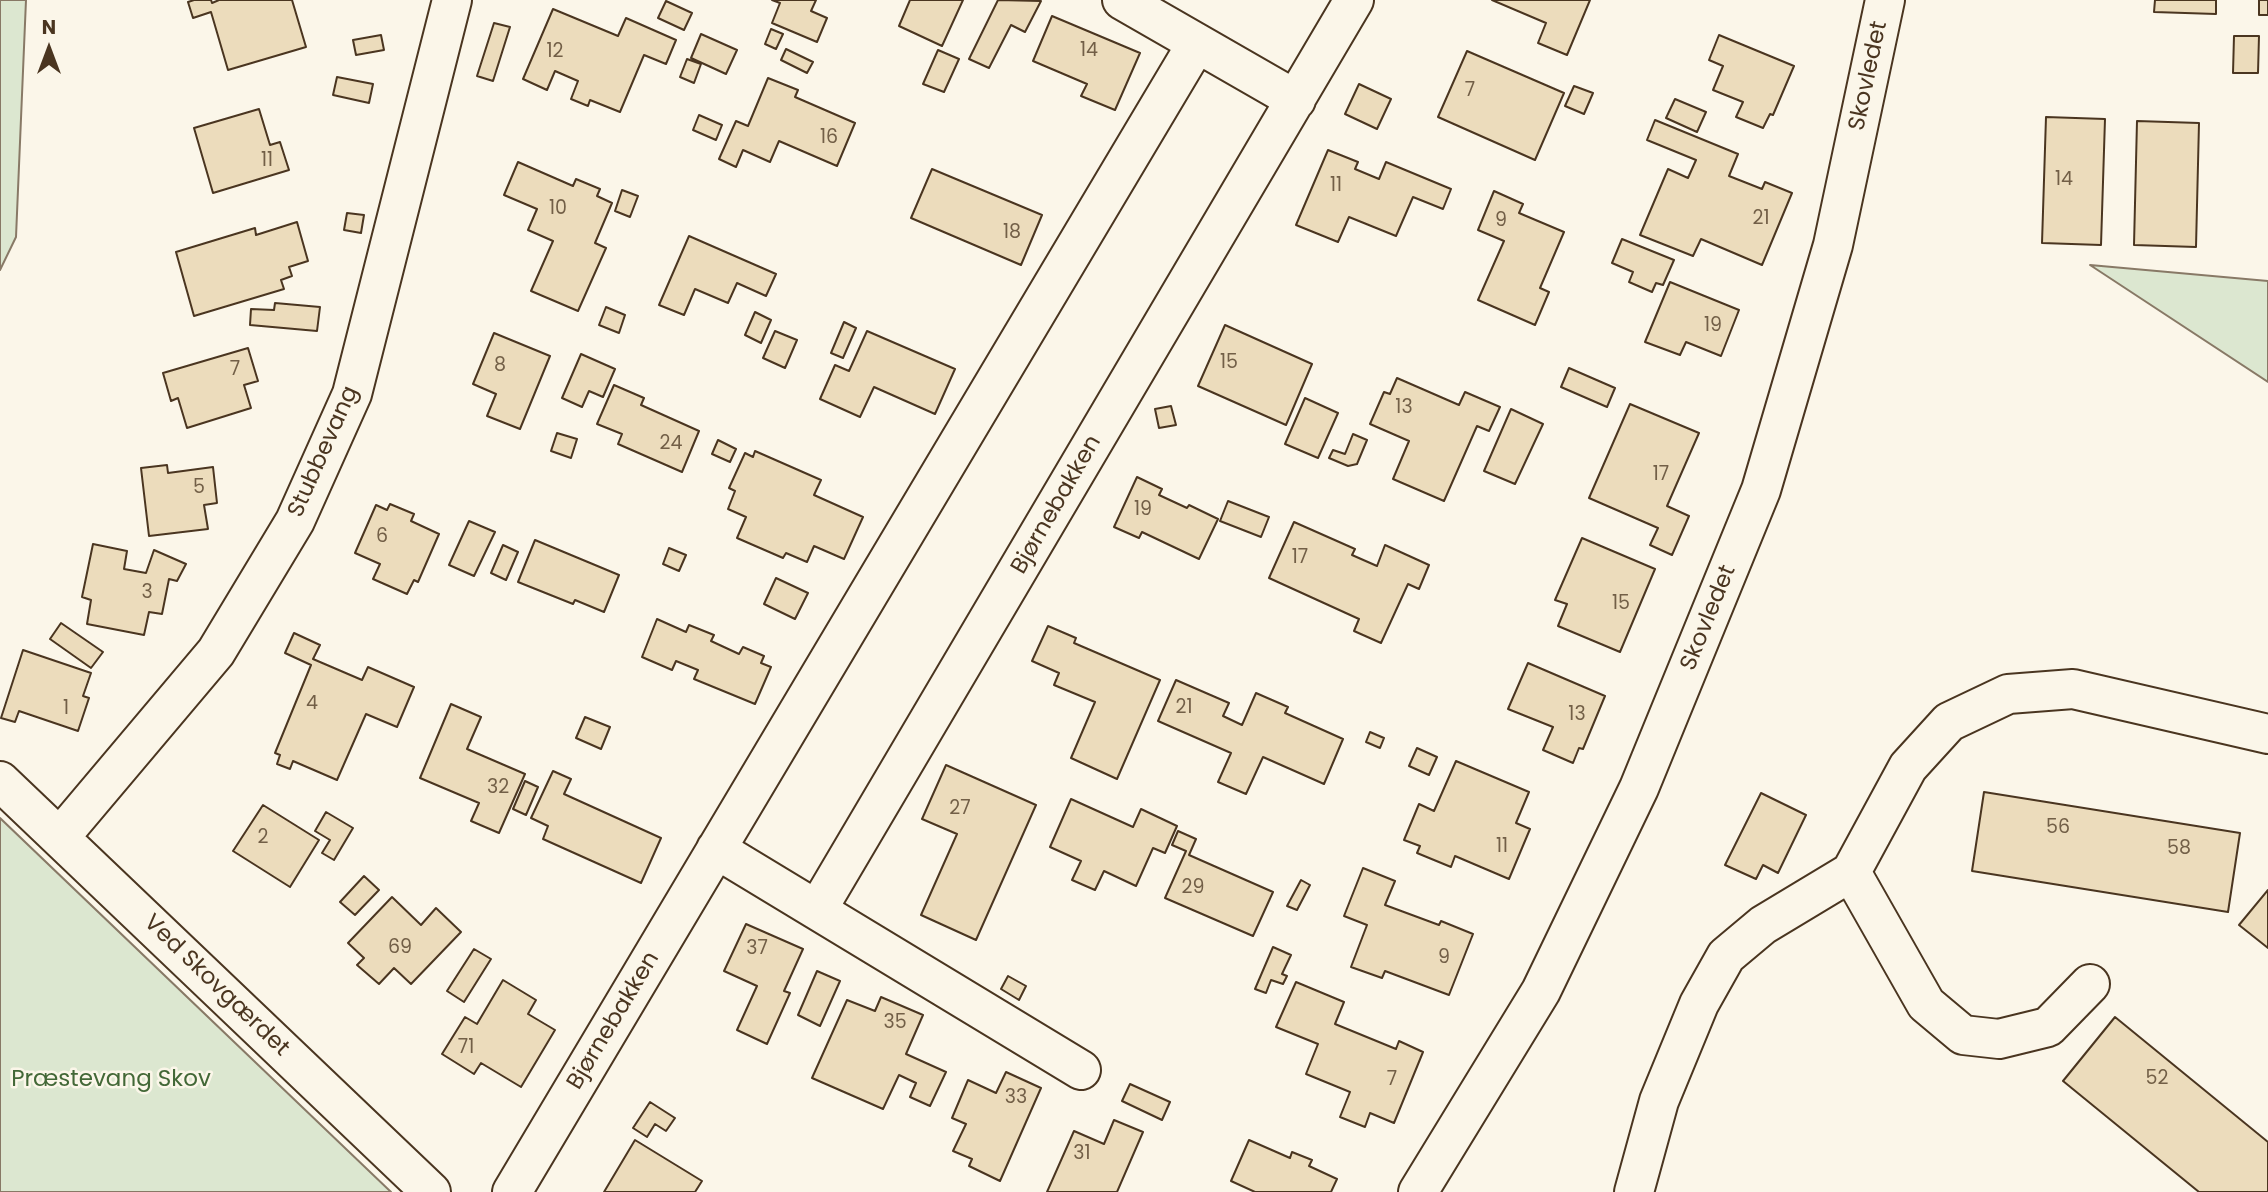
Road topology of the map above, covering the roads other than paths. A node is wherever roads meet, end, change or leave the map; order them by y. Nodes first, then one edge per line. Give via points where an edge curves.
1 (452, 0) edge
2 (1122, 0) edge
3 (1354, 0) edge
4 (1885, 0) edge
5 (1197, 43) junction
6 (1297, 100) junction
7 (2268, 734) edge
8 (0, 781) edge
9 (60, 837) junction
10 (716, 849) junction
11 (1851, 872) junction
12 (817, 910) junction
13 (2090, 984) dead end
14 (1081, 1070) dead end
15 (431, 1192) edge
16 (512, 1192) edge
17 (1418, 1192) edge
18 (1634, 1192) edge

1 - 9 street, Stubbevang via 352,394 295,521 216,652
2 - 5 street
3 - 6 street, Bjørnebakken
4 - 17 street, Skovledet via 1833,246 1761,490 1639,788 1541,991
5 - 6 street
5 - 10 street, Bjørnebakken
6 - 12 street, Bjørnebakken
7 - 11 street via 2073,689 2008,694 1949,722 1908,767
8 - 9 street, Ved Skovgærdet
9 - 15 street, Ved Skovgærdet
10 - 12 street
10 - 16 street, Bjørnebakken
11 - 13 street via 1926,1004 1963,1035 2000,1039 2048,1027
11 - 18 street via 1763,925 1726,956 1699,1004 1659,1101
12 - 14 street

